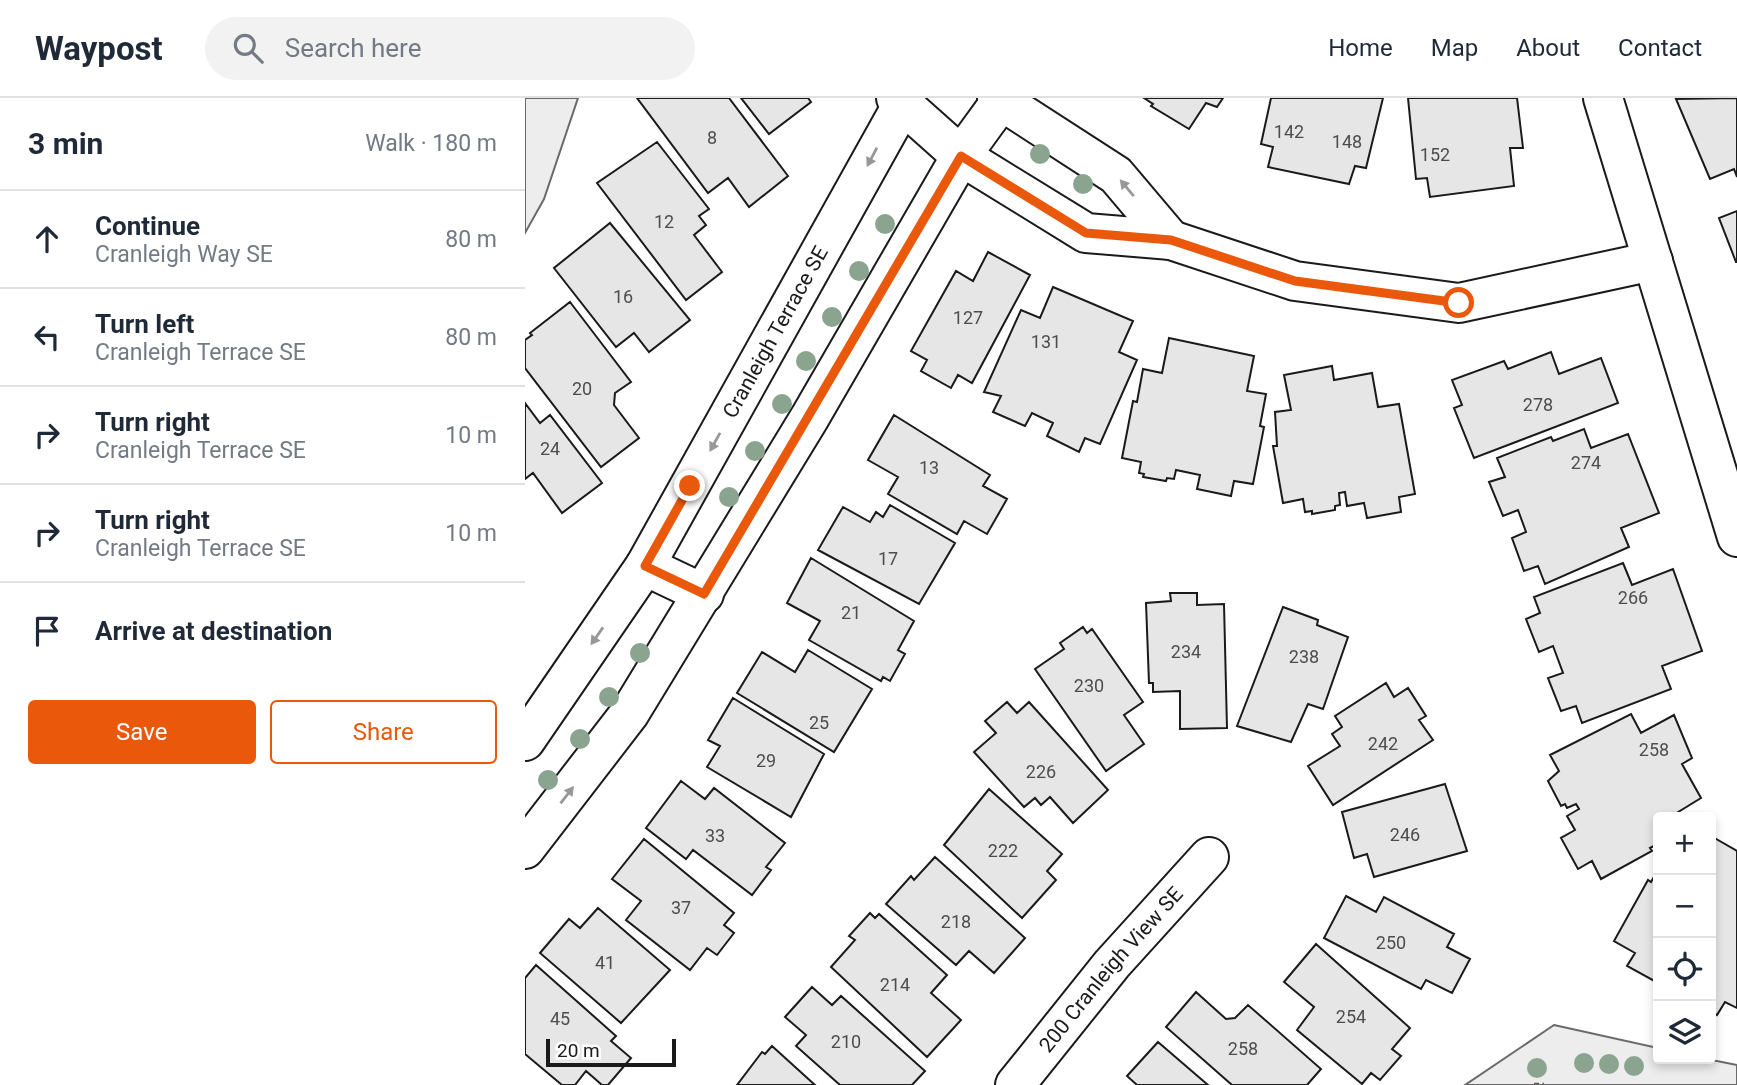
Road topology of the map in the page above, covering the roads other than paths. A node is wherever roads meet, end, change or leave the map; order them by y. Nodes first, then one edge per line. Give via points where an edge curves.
1 (1603, 98) edge
2 (901, 100) edge
3 (999, 100) edge
4 (961, 156) junction
5 (1171, 240) junction
6 (1653, 261) junction
7 (1737, 537) edge
8 (645, 566) junction
9 (704, 594) junction
10 (525, 741) edge
11 (525, 849) edge
12 (1209, 857) dead end
13 (1015, 1085) edge

1 - 6 street
2 - 4 street
2 -> 8 street, Cranleigh Terrace SE
3 - 4 street
5 -> 3 street via 1116,174
4 - 5 street via 1086,233
4 - 9 street
5 - 6 street via 1295,281 1459,303
6 - 7 street
8 - 9 street
8 -> 10 street, Cranleigh Terrace SE
11 -> 9 street via 629,714
12 - 13 street, 200 Cranleigh View SE via 1112,964

